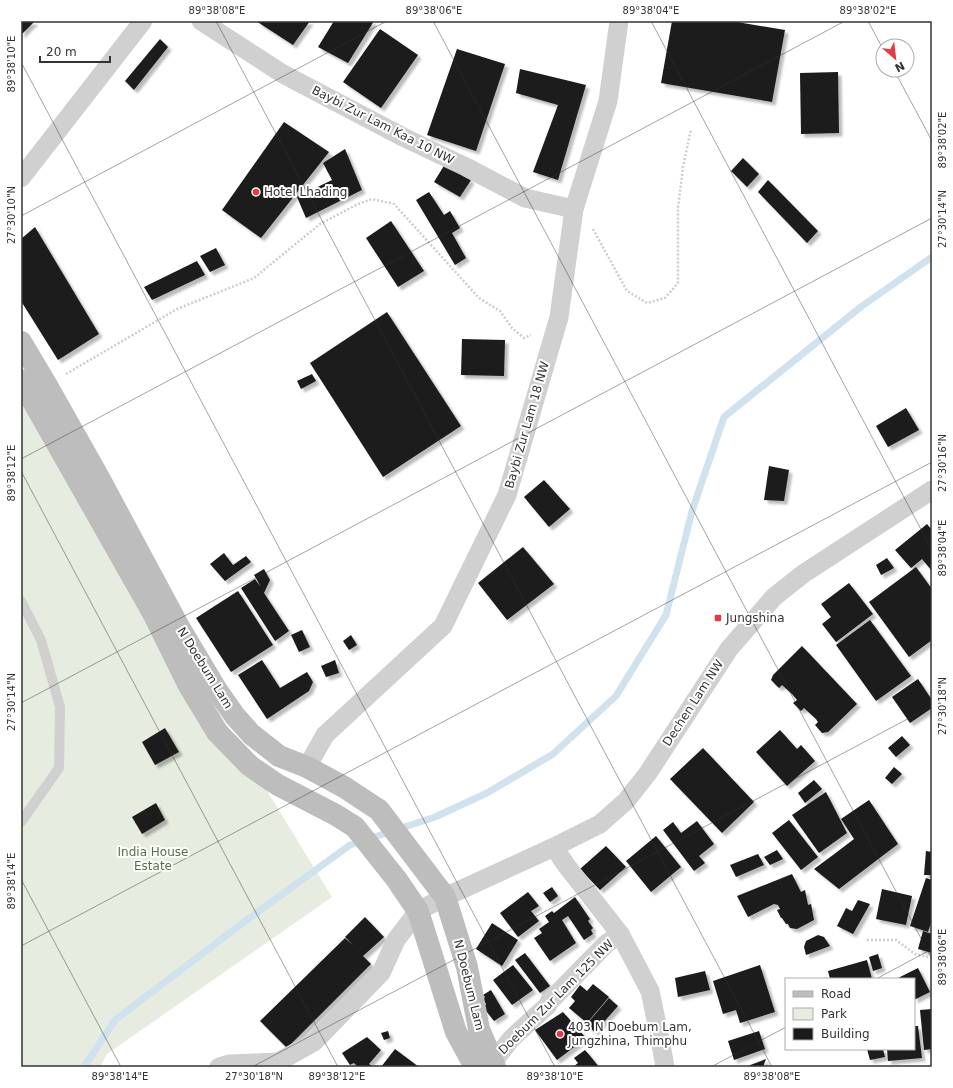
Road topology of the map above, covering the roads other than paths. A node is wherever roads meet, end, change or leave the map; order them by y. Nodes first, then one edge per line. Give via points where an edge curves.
1 (143, 21) edge
2 (201, 21) edge
3 (619, 21) edge
4 (21, 178) edge
5 (574, 209) junction
6 (21, 342) edge
7 (21, 380) edge
8 (932, 490) edge
9 (21, 601) edge
10 (307, 767) junction
11 (21, 822) edge
12 (554, 847) junction
13 (445, 897) junction
14 (418, 911) junction
15 (620, 934) junction
16 (488, 1065) edge
17 (219, 1067) edge
18 (665, 1067) edge

1 - 4 street
2 - 5 street, Baybi Zur Lam Kaa 10 NW via 283,74 403,137 525,198
3 - 5 street, Baybi Zur Lam 18 NW via 608,101
5 - 10 street, Baybi Zur Lam 18 NW via 559,317 507,495 443,626 325,735
6 - 10 main road, N Doebum Lam via 98,476 179,628 216,689 251,734 279,756
7 - 14 main road, N Doebum Lam via 217,732 250,766 278,785 355,827
8 - 12 street, Dechen Lam NW via 803,574 774,596 729,649 648,773 626,801 600,824
9 - 11 lane via 42,640 60,707 59,768
10 - 13 main road, N Doebum Lam via 379,810
12 - 13 street, Dechen Lam NW
12 - 15 street
13 - 14 street, Dechen Lam NW
13 - 16 main road, N Doebum Lam via 467,967
14 - 16 main road, N Doebum Lam via 456,1032
14 - 17 street via 396,940 381,973 314,1042 278,1062 229,1064
15 - 16 street, Doebum Zur Lam 125 NW via 606,944
15 - 18 street via 650,991

